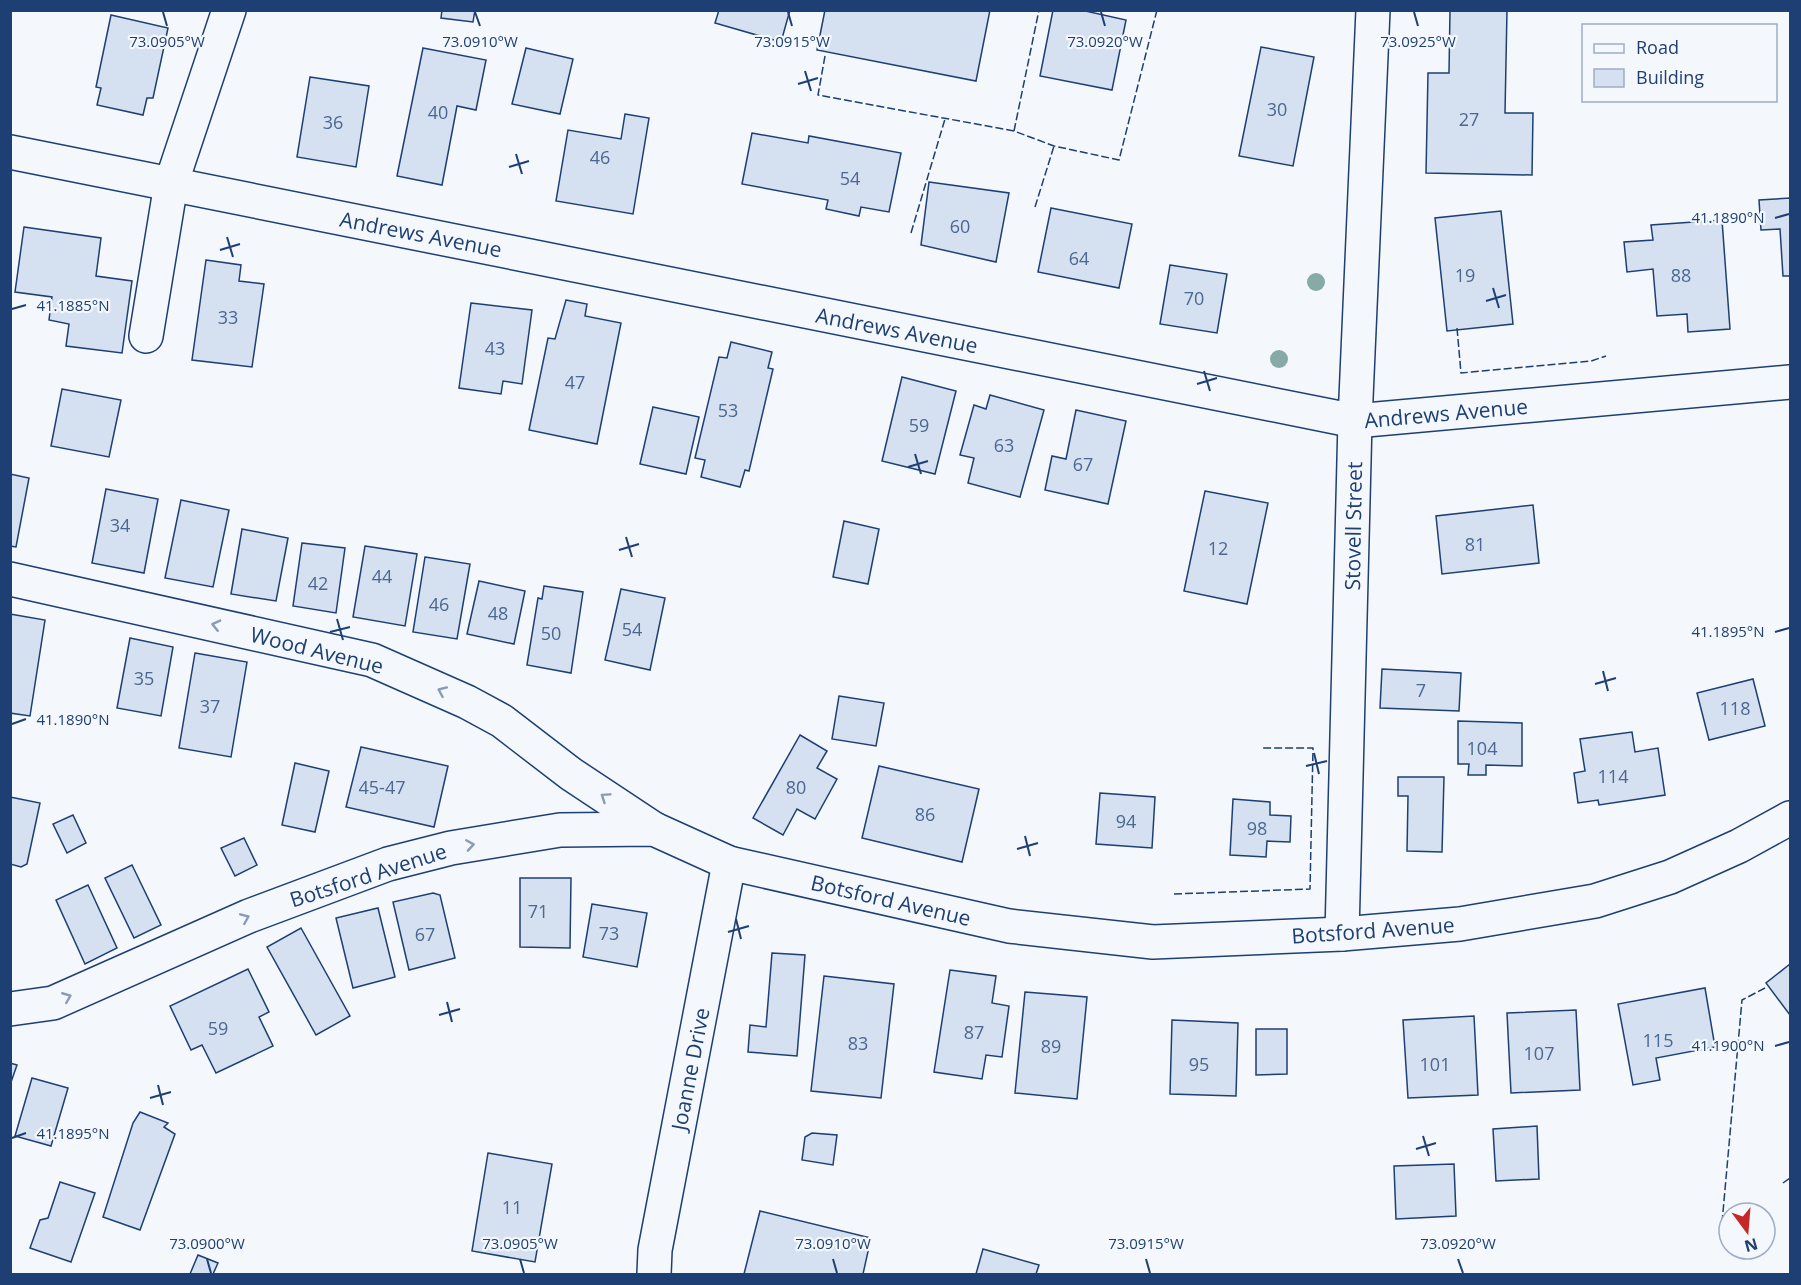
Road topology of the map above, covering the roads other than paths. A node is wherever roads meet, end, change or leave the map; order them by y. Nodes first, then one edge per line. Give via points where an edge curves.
1 (229, 10) edge
2 (1373, 10) edge
3 (10, 152) edge
4 (171, 184) junction
5 (146, 336) dead end
6 (1791, 382) edge
7 (1355, 421) junction
8 (10, 579) edge
9 (1791, 818) edge
10 (654, 829) junction
11 (729, 863) junction
12 (1342, 934) junction
13 (10, 1009) edge
14 (654, 1275) edge

1 - 4 street
2 - 7 street, Stovell Street
3 - 4 street, Andrews Avenue
4 - 5 street
4 - 7 street, Andrews Avenue
6 - 7 street, Andrews Avenue
7 - 12 street, Stovell Street
10 -> 8 street, Wood Avenue via 571,774 502,721 372,660
9 - 12 street, Botsford Avenue via 1670,878 1595,900 1460,924
10 - 11 street, Botsford Avenue
13 -> 10 street, Botsford Avenue via 53,1003 249,916 388,864 451,848 560,830
11 - 12 street, Botsford Avenue via 1008,926 1153,942
11 - 14 street, Joanne Drive via 655,1250

